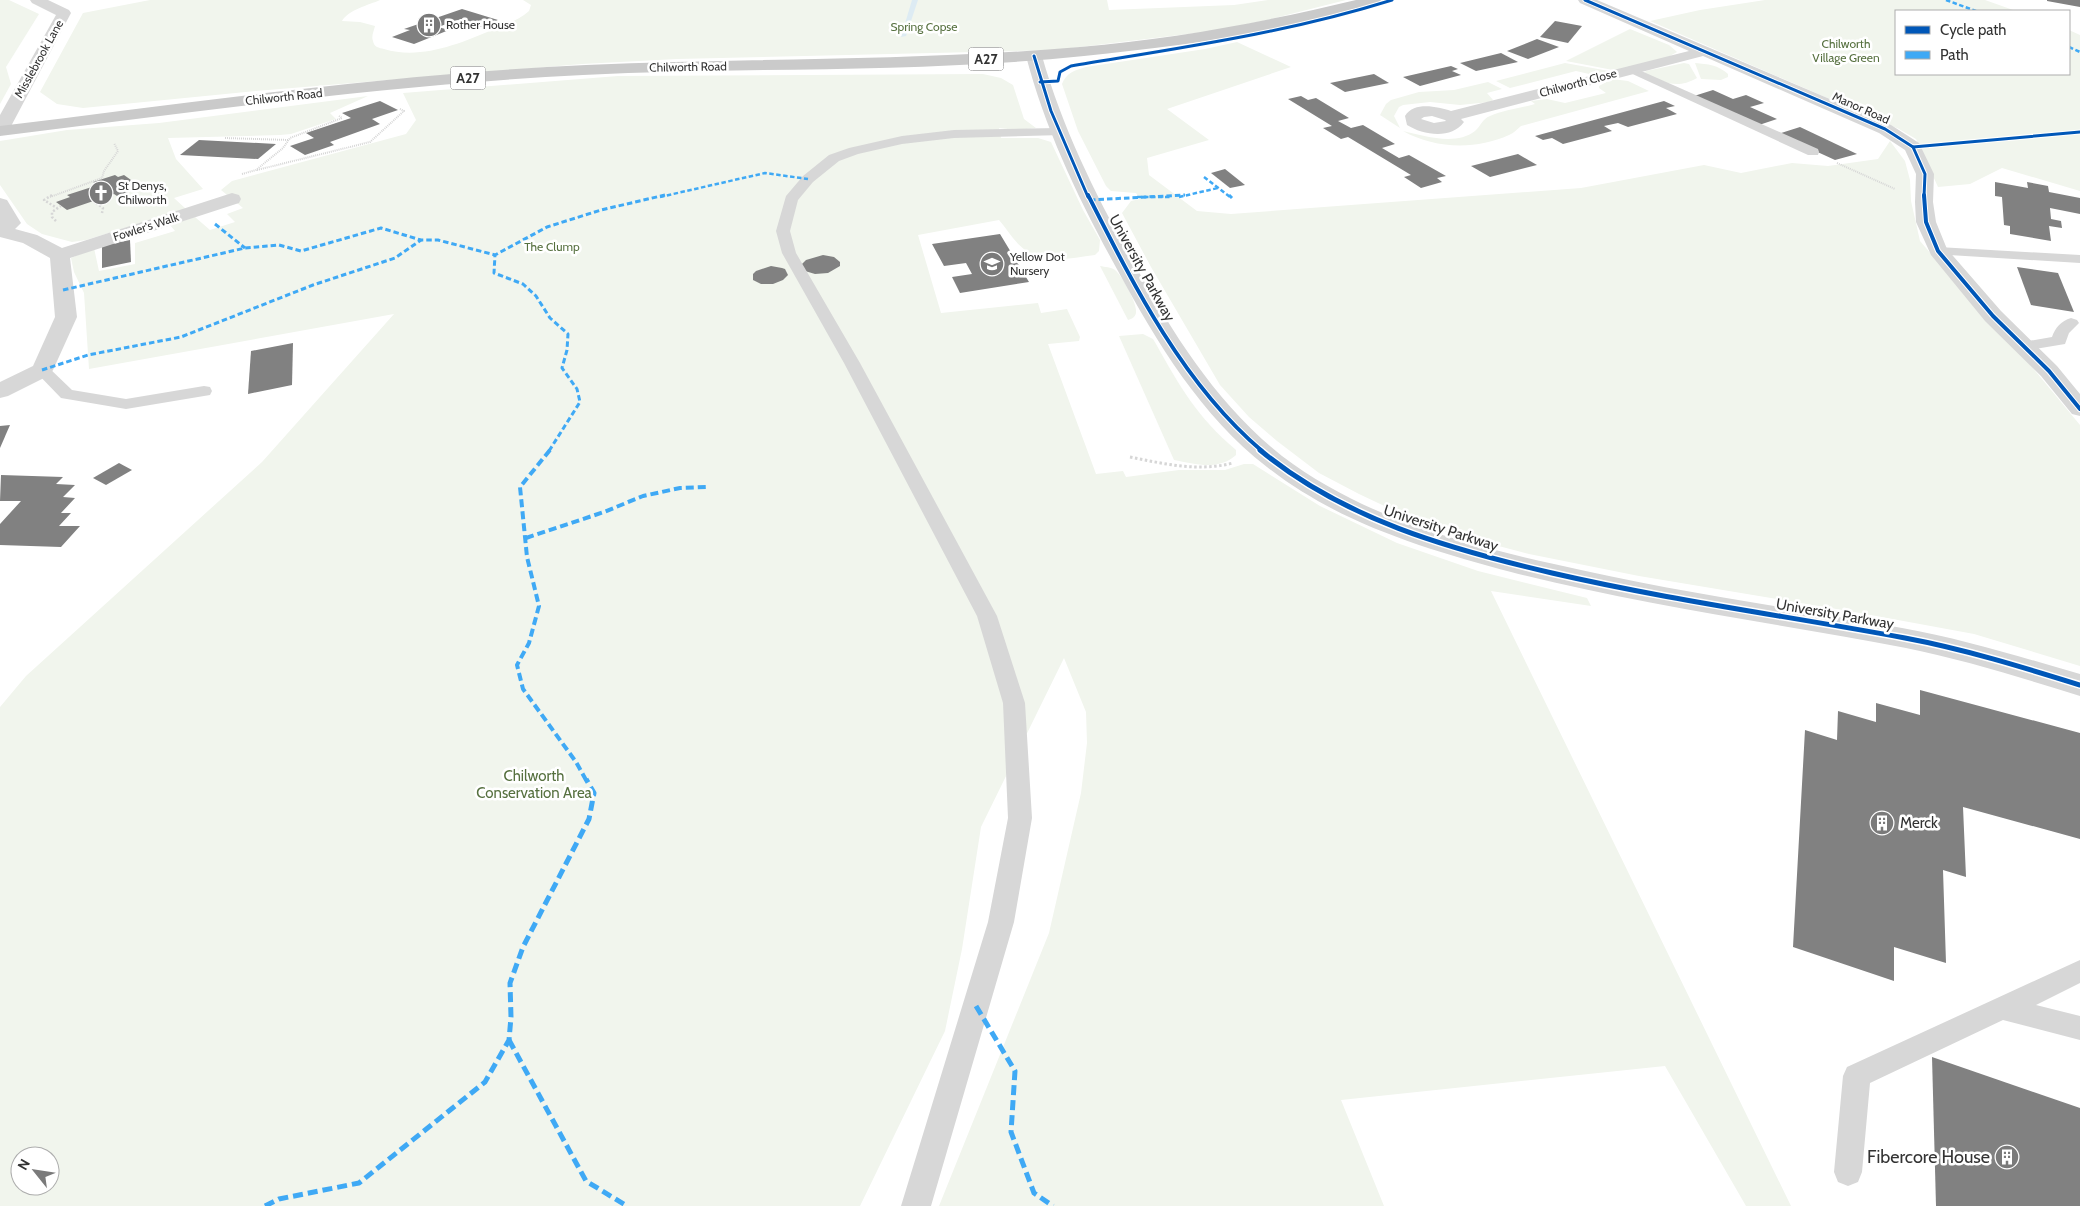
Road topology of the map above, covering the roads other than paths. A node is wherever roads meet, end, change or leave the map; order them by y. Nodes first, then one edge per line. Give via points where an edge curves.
1 (37, 0) edge
2 (1374, 0) edge
3 (1585, 0) edge
4 (1706, 51) junction
5 (1034, 56) junction
6 (1630, 70) junction
7 (1450, 116) dead end
8 (0, 131) edge
9 (1058, 132) junction
10 (1813, 152) road end
11 (232, 199) dead end
12 (0, 204) edge
13 (0, 231) edge
14 (1938, 252) junction
15 (60, 255) junction
16 (2080, 259) edge
17 (2071, 323) dead end
18 (2023, 346) junction
19 (42, 370) junction
20 (0, 391) edge
21 (204, 391) dead end
22 (2080, 409) edge
23 (2080, 685) edge
24 (2080, 971) edge
25 (2002, 1008) junction
26 (2080, 1028) edge
27 (1848, 1172) dead end
28 (916, 1206) edge

1 - 8 street, Misslebrook Lane via 64,13
2 - 5 main road, Chilworth Road / A27 via 1226,35 1116,50
3 - 4 street, Manor Road
4 - 6 street, Chilworth Close
4 - 14 street, Manor Road via 1885,129 1913,147 1925,174 1926,222
5 - 8 main road, Chilworth Road / A27 via 586,70 386,86
5 - 9 street, University Parkway
6 - 7 street, Chilworth Close
6 - 10 lane
9 - 23 street, University Parkway via 1157,325 1200,387 1224,416 1262,451 1307,485 1365,516 1407,533 1566,578 1950,648
9 - 28 lane via 954,134 902,140 834,158 808,179 791,199 783,231 788,252 852,363 987,616 1014,703 1020,818 1001,922
11 - 15 street, Fowler's Walk
12 - 13 street via 11,224
13 - 15 street via 30,238
14 - 16 lane
14 - 18 street, Manor Road via 1992,316
15 - 19 street via 66,317
17 - 18 lane via 2062,331 2058,342
18 - 22 street, Manor Road via 2049,371
19 - 20 street
19 - 21 lane via 68,394 126,404
24 - 25 lane
25 - 26 lane
25 - 27 lane via 1857,1076

